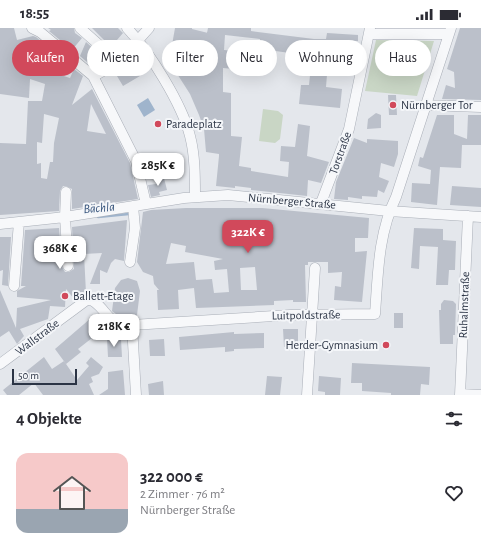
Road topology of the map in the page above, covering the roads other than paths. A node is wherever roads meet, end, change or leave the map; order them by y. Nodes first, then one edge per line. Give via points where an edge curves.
1 (80, 28) edge
2 (127, 28) edge
3 (149, 28) edge
4 (36, 29) edge
5 (370, 31) edge
6 (450, 31) edge
7 (94, 40) edge
8 (138, 40) joint
9 (154, 66) edge
10 (87, 71) edge
11 (93, 76) edge
12 (425, 105) junction
13 (481, 107) edge
14 (66, 192) dead end
15 (195, 196) junction
16 (321, 203) junction
17 (146, 204) junction
18 (133, 206) junction
19 (389, 211) junction
20 (468, 216) junction
21 (65, 217) junction
22 (481, 217) edge
23 (19, 222) junction
24 (0, 224) edge
25 (130, 262) dead end
26 (68, 266) dead end
27 (315, 268) dead end
28 (14, 286) dead end
29 (94, 300) joint
30 (312, 314) junction
31 (132, 325) junction
32 (0, 364) edge
33 (460, 394) edge
34 (136, 395) edge
35 (308, 395) edge
36 (481, 395) edge

1 - 7 street
2 - 8 street
3 - 8 street
4 - 10 street
5 - 6 street
5 - 16 street, Torstraße via 349,129
6 - 12 street
9 - 15 street via 170,92 190,136
11 - 17 street via 136,161
12 - 13 street
12 - 19 street via 396,197
14 - 21 street
15 - 16 street, Nürnberger Straße via 228,195
15 - 17 street, Nürnberger Straße
16 - 19 street, Nürnberger Straße
17 - 18 street, Nürnberger Straße
18 - 21 street, Nürnberger Straße
18 - 25 street via 135,228
19 - 20 street, Nürnberger Straße
19 - 30 street, Luitpoldstraße via 381,239 375,314
20 - 22 street, Nürnberger Straße
20 - 33 street, Ruhalmstraße
21 - 23 street, Nürnberger Straße
21 - 26 street
23 - 24 street, Nürnberger Straße
23 - 28 street
27 - 30 street
29 - 31 street, Luitpoldstraße via 114,322
29 - 32 street, Wallstraße via 85,300
30 - 31 street, Luitpoldstraße
30 - 35 street
31 - 34 street
33 - 36 street, Ruhalmstraße

